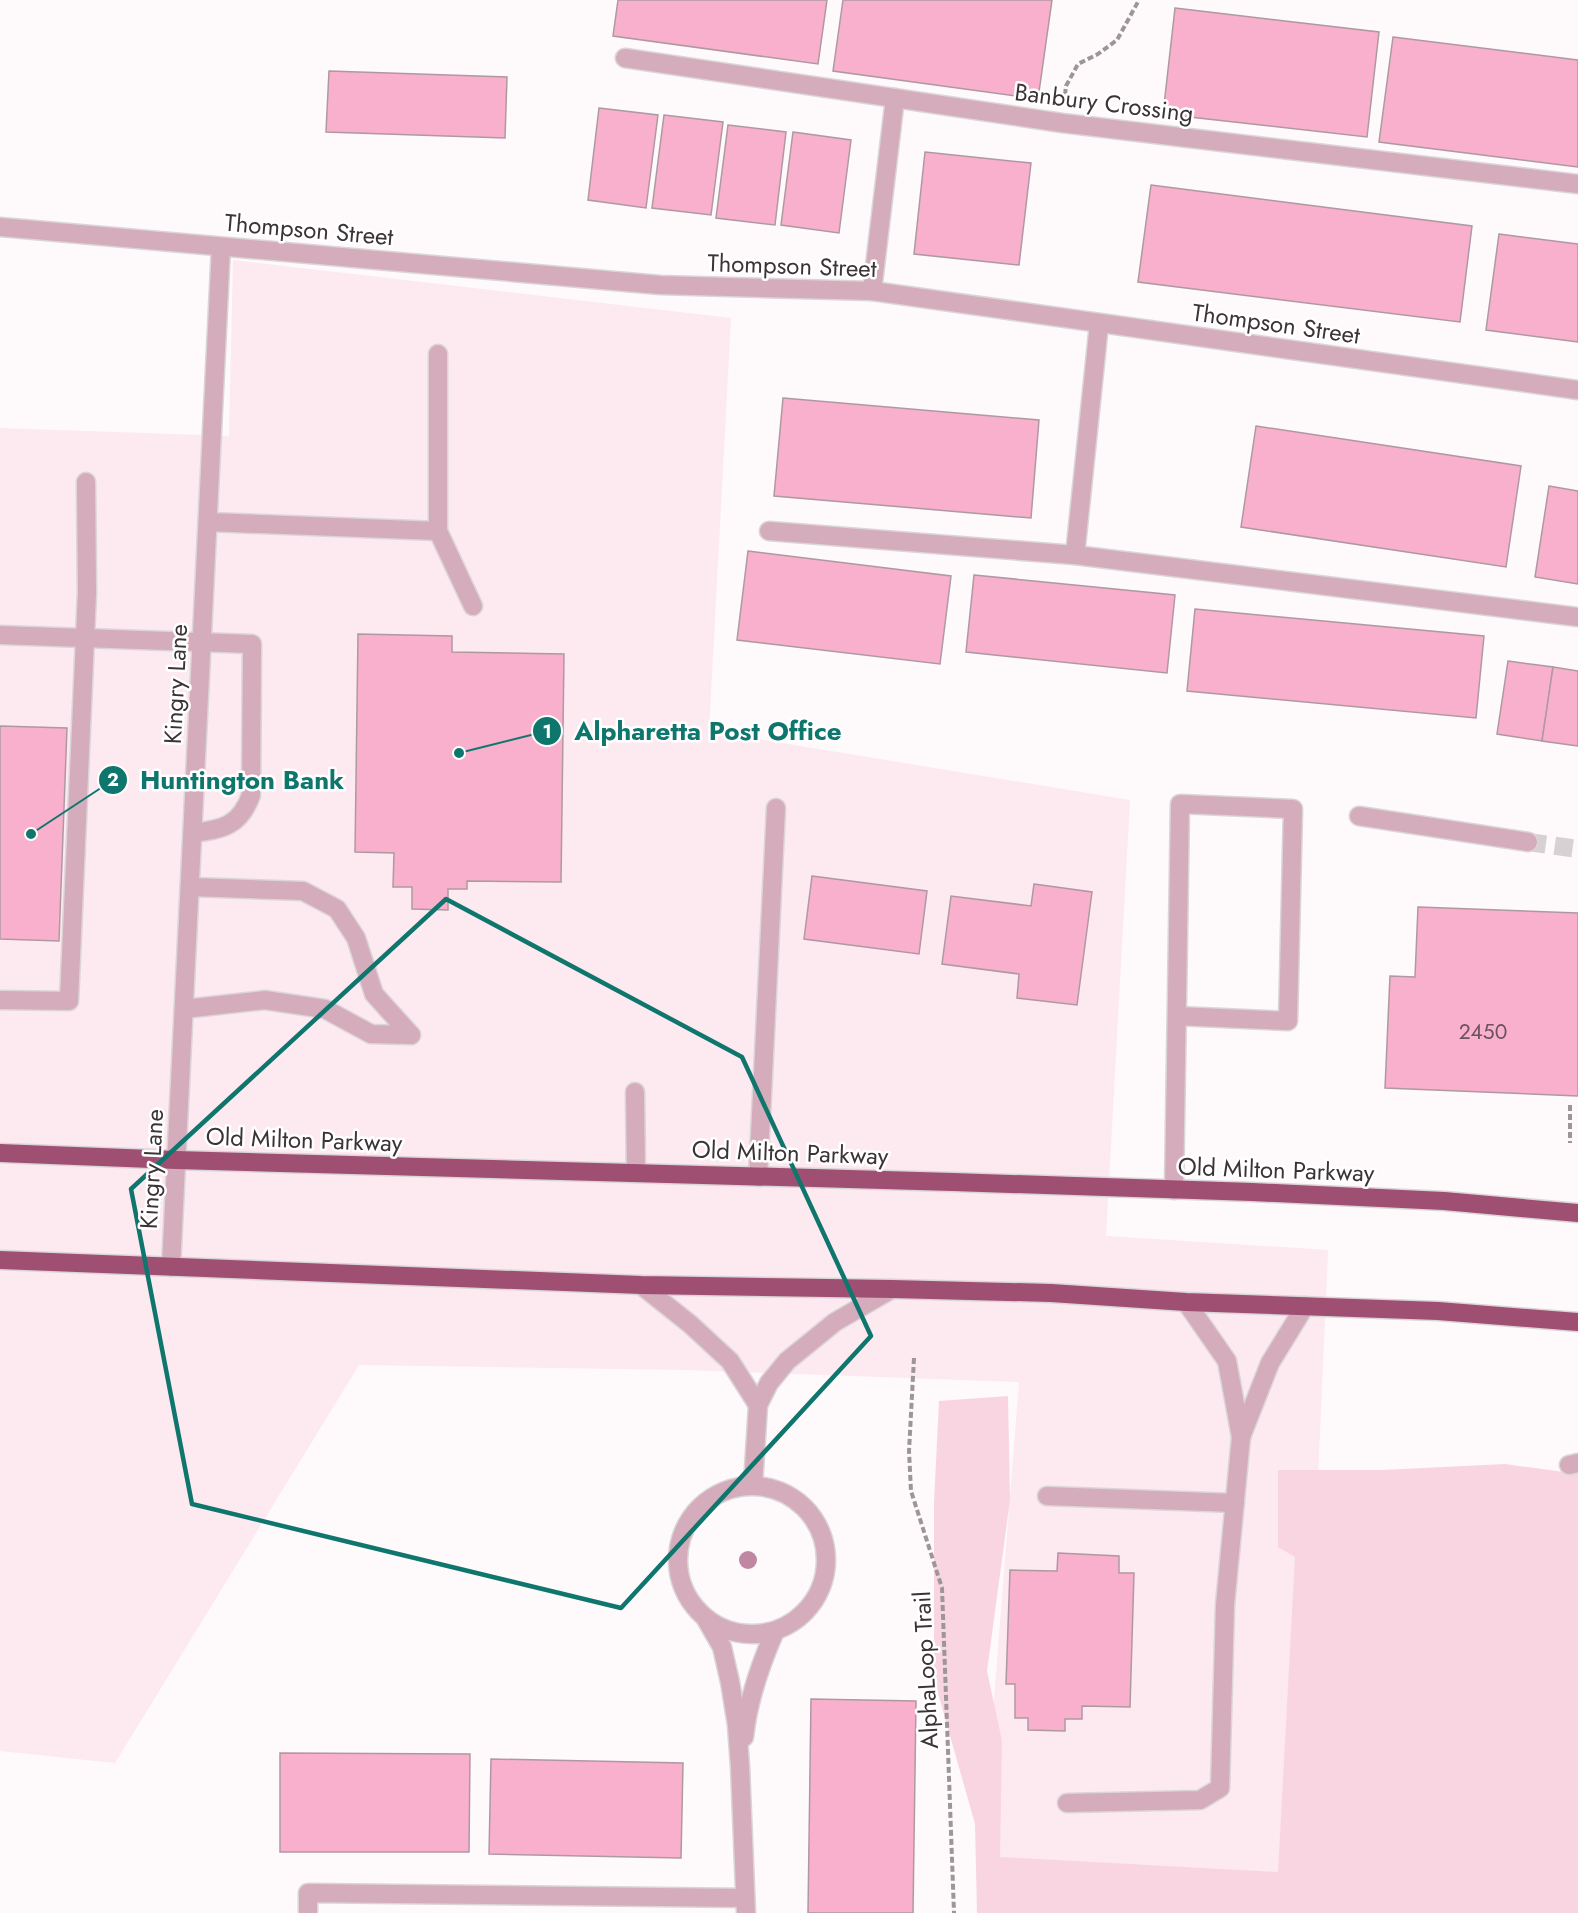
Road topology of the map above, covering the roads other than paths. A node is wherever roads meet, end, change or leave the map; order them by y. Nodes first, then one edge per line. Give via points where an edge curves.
1 (626, 58) dead end
2 (895, 98) junction
3 (1578, 184) edge
4 (0, 227) edge
5 (221, 247) junction
6 (872, 291) junction
7 (1099, 324) junction
8 (438, 354) dead end
9 (1578, 390) edge
10 (86, 482) dead end
11 (208, 522) junction
12 (438, 531) junction
13 (769, 531) dead end
14 (1074, 555) junction
15 (473, 606) dead end
16 (1578, 617) edge
17 (0, 635) edge
18 (84, 638) junction
19 (202, 642) junction
20 (776, 807) dead end
21 (1359, 816) dead end
22 (193, 833) junction
23 (1528, 842) tunnel mouth
24 (190, 887) junction
25 (0, 999) edge
26 (184, 1009) junction
27 (1176, 1016) junction
28 (635, 1092) dead end
29 (0, 1153) edge
30 (176, 1160) junction
31 (636, 1173) junction
32 (758, 1177) junction
33 (1174, 1190) junction
34 (1578, 1214) edge
35 (0, 1260) edge
36 (171, 1267) junction
37 (641, 1286) junction
38 (892, 1289) junction
39 (1186, 1302) junction
40 (1305, 1306) junction
41 (1578, 1322) edge
42 (758, 1406) junction
43 (1241, 1437) junction
44 (753, 1485) junction
45 (1047, 1496) dead end
46 (1235, 1503) junction
47 (706, 1619) junction
48 (775, 1630) junction
49 (740, 1766) junction
50 (1067, 1803) dead end
51 (746, 1906) edge
52 (308, 1913) edge

1 - 2 street, Banbury Crossing
2 - 3 street, Banbury Crossing via 1062,123
2 - 6 street
4 - 5 street, Thompson Street
5 - 6 street, Thompson Street via 660,285
5 - 11 street, Kingry Lane
6 - 7 street, Thompson Street
7 - 9 street, Thompson Street
7 - 14 street
8 - 12 street
10 - 18 street
11 - 12 street
11 - 19 street, Kingry Lane
12 - 15 street
13 - 14 street
14 - 16 street
17 - 18 street
18 - 19 street
18 - 25 street via 69,1001
19 - 22 street, Kingry Lane
19 - 22 street via 252,644 251,795 246,809 235,820 217,830
20 - 32 street
21 - 23 street
22 - 24 street, Kingry Lane
24 - 26 street, Kingry Lane
24 - 26 street via 303,891 337,909 356,938 374,994 411,1035 371,1034 326,1009 265,1000
26 - 30 street, Kingry Lane
27 - 27 street via 1180,804 1293,809 1288,1021
27 - 33 street
28 - 31 street
29 - 30 highway, Old Milton Parkway
30 - 31 highway, Old Milton Parkway
30 - 36 street, Kingry Lane
31 - 32 highway, Old Milton Parkway
32 - 33 highway, Old Milton Parkway
33 - 34 highway, Old Milton Parkway via 1444,1201
35 - 36 highway
36 - 37 highway
37 - 38 highway
37 - 42 street via 730,1361
38 - 39 highway via 1051,1293
38 - 42 street via 835,1322 787,1361 768,1383
39 - 40 highway
39 - 43 street via 1227,1361
40 - 41 highway
40 - 43 street via 1270,1363
42 - 44 street
43 - 46 street
44 - 47 street via 730,1488 709,1498 692,1514 681,1535 677,1558 680,1581 690,1603
44 - 48 street via 776,1489 796,1500 813,1516 823,1537 826,1560 822,1582 812,1603 796,1620
45 - 46 street
46 - 50 street via 1225,1605 1220,1788 1200,1800
47 - 48 street via 739,1633
47 - 49 street via 722,1647
48 - 49 street via 753,1691
49 - 51 street
51 - 52 street via 308,1893

